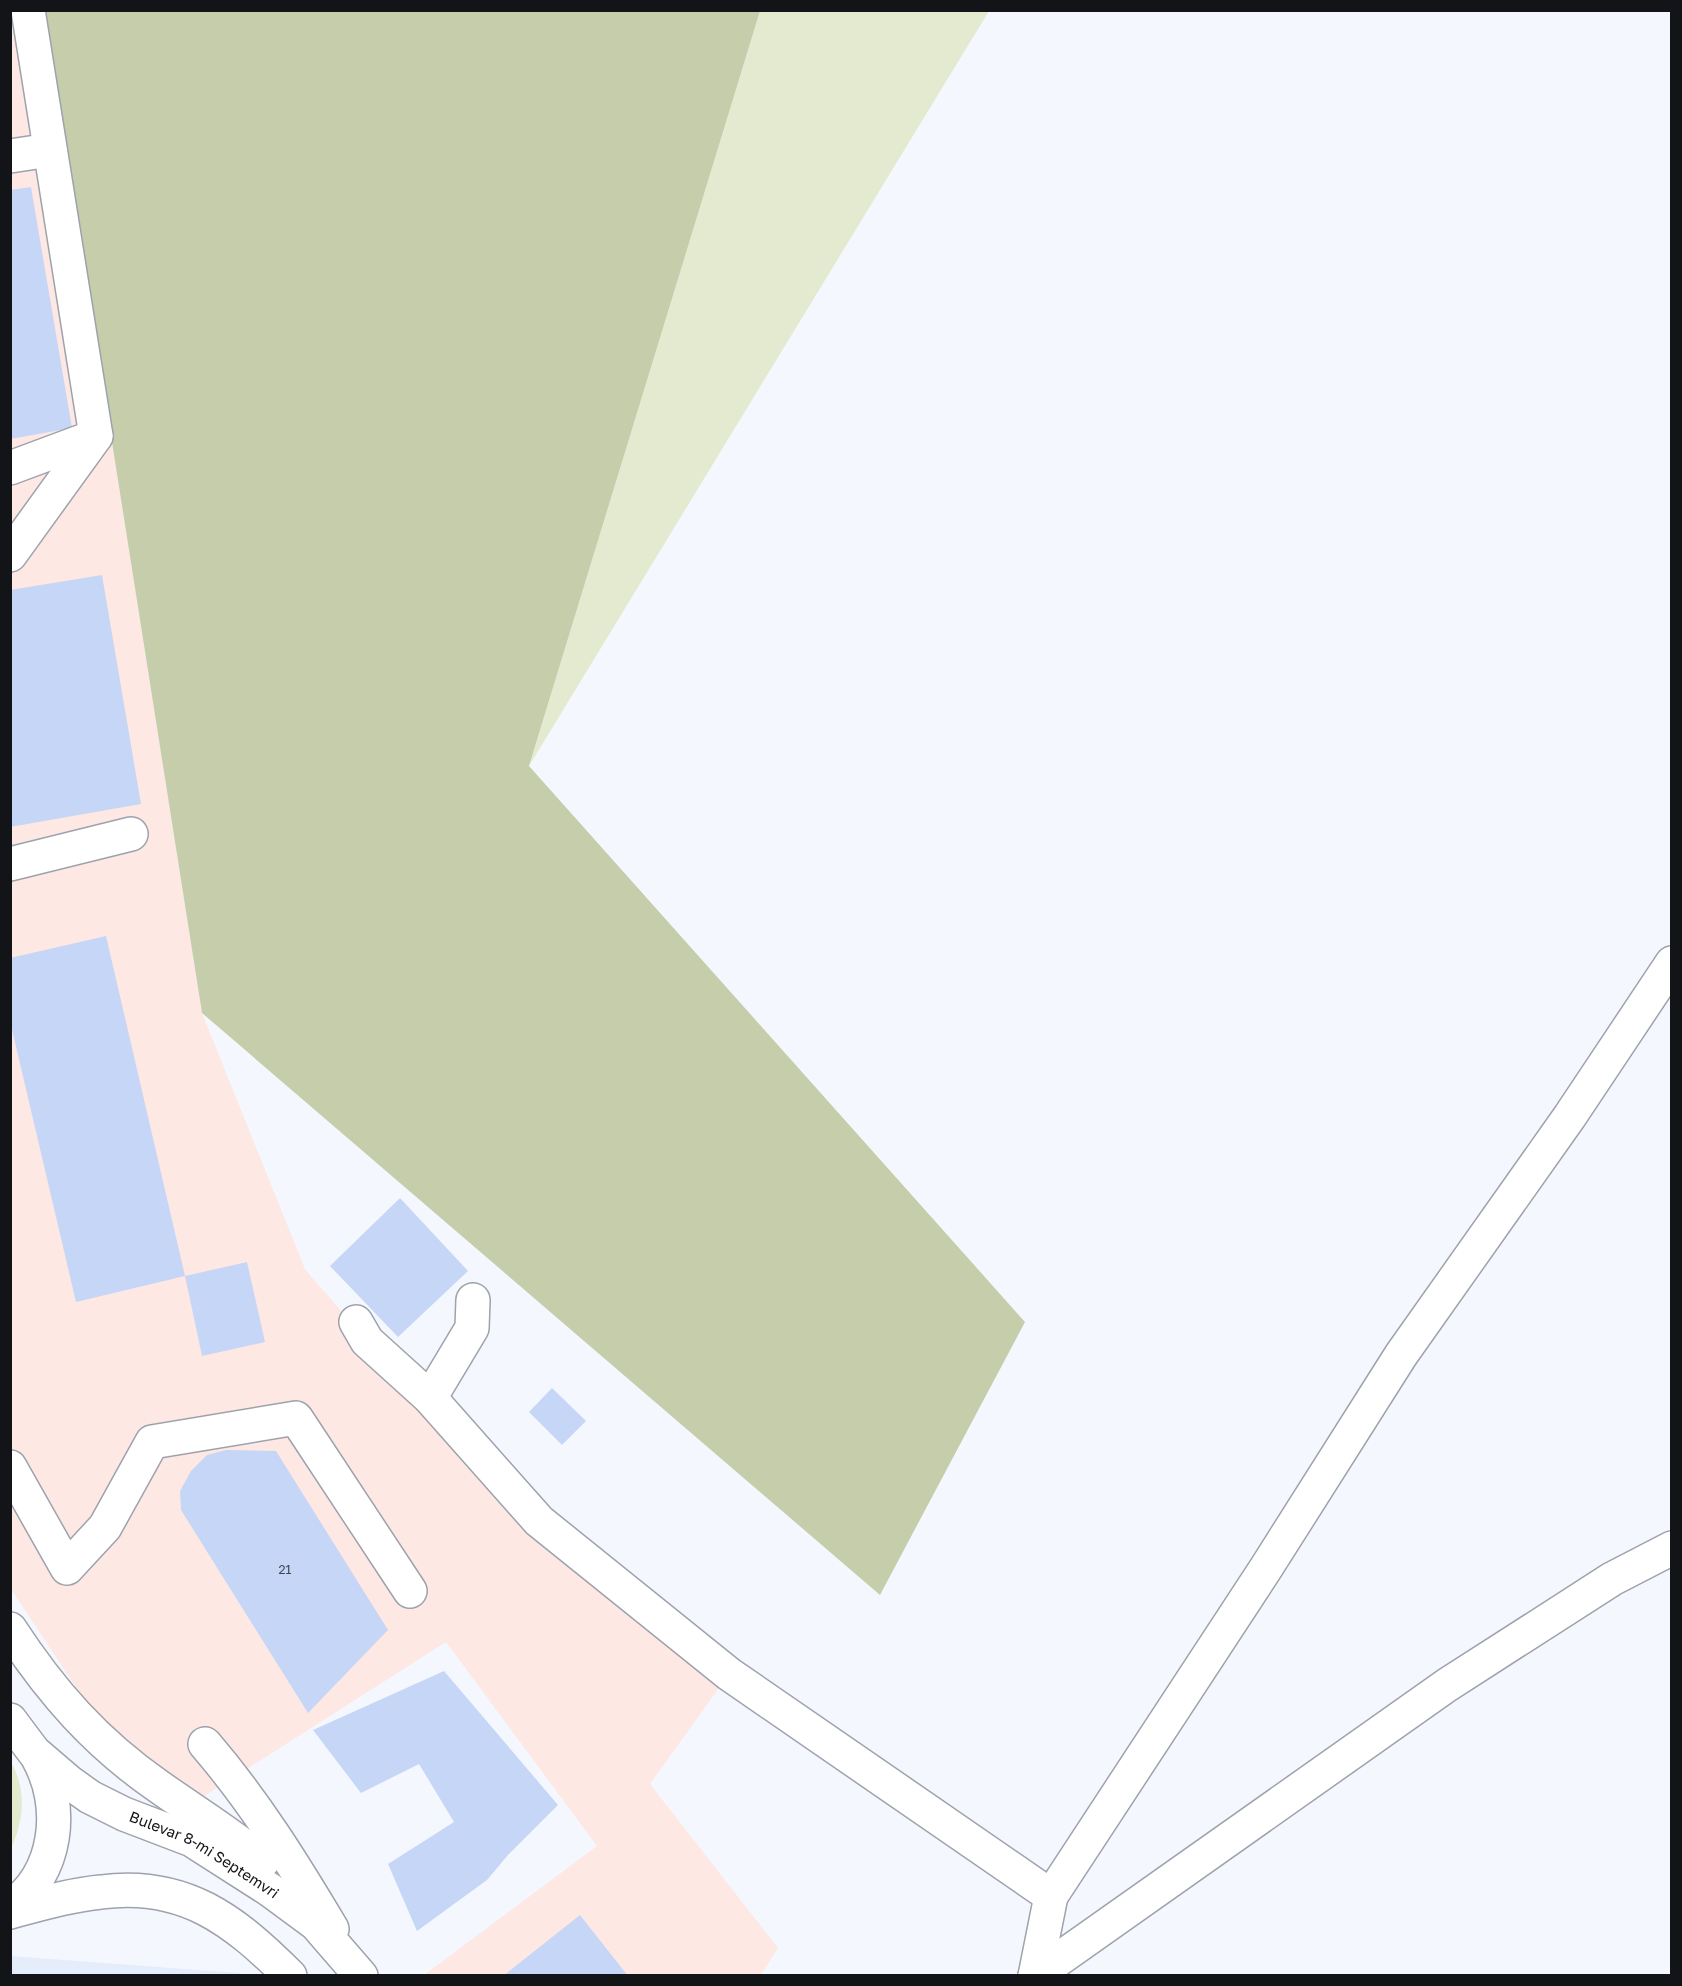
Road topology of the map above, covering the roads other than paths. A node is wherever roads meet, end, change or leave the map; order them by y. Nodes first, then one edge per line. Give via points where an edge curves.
1 (28, 10) edge
2 (50, 150) junction
3 (10, 156) edge
4 (96, 435) junction
5 (10, 468) edge
6 (10, 555) edge
7 (131, 834) dead end
8 (10, 864) edge
9 (1671, 963) edge
10 (473, 1300) dead end
11 (356, 1322) dead end
12 (430, 1398) junction
13 (10, 1467) edge
14 (1671, 1548) edge
15 (410, 1591) dead end
16 (10, 1629) edge
17 (10, 1720) edge
18 (10, 1729) edge
19 (205, 1744) dead end
20 (34, 1752) junction
21 (1051, 1896) junction
22 (10, 1909) edge
23 (316, 1924) junction
24 (357, 1970) edge
25 (290, 1976) edge
26 (1035, 1976) edge

1 - 2 street
2 - 3 street
2 - 4 street
4 - 5 street
4 - 6 street
7 - 8 street
9 - 21 street via 1570,1116 1401,1354
10 - 12 street via 472,1328
11 - 12 street via 367,1341
12 - 21 street via 539,1521 729,1674
13 - 15 street via 67,1568 105,1527 152,1442 296,1418
14 - 26 street via 1612,1579 1447,1685
16 - 23 street via 54,1692 81,1722 158,1786 254,1854
17 - 20 street
18 - 20 street
19 - 24 street via 288,1855
20 - 22 street via 52,1791 52,1841 38,1877
20 - 23 street, Bulevar 8-mi Septemvri via 90,1797 205,1847
21 - 26 street
22 - 25 street via 99,1892 135,1890 170,1894 201,1905 230,1923
23 - 24 street, Bulevar 8-mi Septemvri

